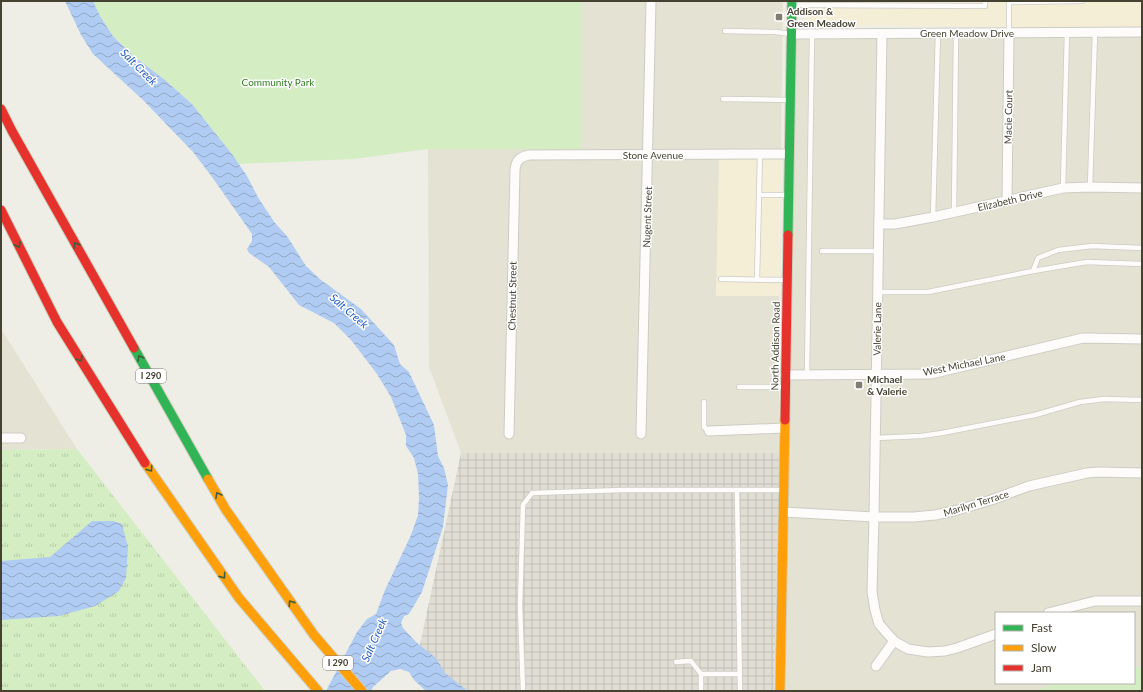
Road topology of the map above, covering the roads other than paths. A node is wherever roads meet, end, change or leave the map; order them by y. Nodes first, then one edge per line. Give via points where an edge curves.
1 (652, 1) edge
2 (985, 1) edge
3 (1009, 1) edge
4 (1029, 1) edge
5 (1061, 1) edge
6 (1082, 1) edge
7 (792, 3) edge
8 (822, 3) edge
9 (892, 3) edge
10 (725, 31) dead end
11 (1067, 32) junction
12 (1095, 32) junction
13 (1142, 32) edge
14 (938, 33) junction
15 (956, 33) junction
16 (1009, 33) junction
17 (792, 34) junction
18 (812, 34) junction
19 (882, 34) junction
20 (723, 99) dead end
21 (790, 100) junction
22 (1, 109) edge
23 (760, 154) junction
24 (789, 154) junction
25 (648, 155) junction
26 (518, 159) joint
27 (1090, 187) junction
28 (1063, 188) junction
29 (1142, 188) edge
30 (759, 195) junction
31 (789, 195) junction
32 (1007, 200) junction
33 (1, 210) edge
34 (954, 213) junction
35 (933, 217) junction
36 (879, 224) junction
37 (1142, 248) edge
38 (822, 251) dead end
39 (878, 251) junction
40 (1142, 264) edge
41 (1033, 271) junction
42 (721, 279) dead end
43 (757, 280) junction
44 (787, 280) junction
45 (877, 292) junction
46 (1142, 339) edge
47 (876, 374) junction
48 (785, 375) junction
49 (807, 375) junction
50 (739, 387) dead end
51 (785, 387) junction
52 (1142, 400) edge
53 (704, 402) dead end
54 (784, 428) junction
55 (708, 431) joint
56 (509, 434) dead end
57 (641, 434) dead end
58 (1, 438) edge
59 (21, 438) dead end
60 (876, 438) junction
61 (1142, 473) edge
62 (737, 490) junction
63 (783, 490) junction
64 (783, 512) junction
65 (874, 517) junction
66 (1142, 601) edge
67 (1052, 612) edge
68 (995, 634) edge
69 (894, 641) junction
70 (676, 662) dead end
71 (876, 666) dead end
72 (702, 674) junction
73 (740, 674) junction
74 (318, 691) edge
75 (362, 691) edge
76 (523, 691) edge
77 (701, 691) edge
78 (740, 691) edge
79 (780, 691) edge

1 - 25 street, Nugent Street
2 - 9 lane via 985,6
3 - 4 lane
3 - 16 lane
4 - 5 lane
5 - 6 lane
7 - 8 lane
7 - 17 main road, North Addison Road
8 - 9 lane
10 - 17 lane
11 - 12 street, Green Meadow Drive
11 - 16 street, Green Meadow Drive
11 - 28 lane
12 - 13 street, Green Meadow Drive
12 - 27 lane
14 - 15 street, Green Meadow Drive
14 - 19 street, Green Meadow Drive
14 - 35 lane
15 - 16 street, Green Meadow Drive
15 - 34 lane
16 - 32 street, Macie Court
17 - 18 street, Green Meadow Drive
17 - 21 main road, North Addison Road
18 - 19 street, Green Meadow Drive
18 - 49 lane
19 - 36 street, Valerie Lane
20 - 21 lane
21 - 24 main road, North Addison Road
75 -> 22 main road, I 290 via 314,635 226,510
23 - 24 street, Stone Avenue
23 - 25 street, Stone Avenue
23 - 30 lane
24 - 31 main road, North Addison Road
25 - 26 street, Stone Avenue via 529,155
25 - 57 street, Nugent Street
26 - 56 street, Chestnut Street via 515,170
27 - 28 street, Elizabeth Drive
27 - 29 street, Elizabeth Drive
28 - 32 street, Elizabeth Drive
30 - 31 lane
30 - 43 lane
31 - 44 main road, North Addison Road
32 - 34 street, Elizabeth Drive
33 -> 74 main road via 57,322 138,453 239,598
34 - 35 street, Elizabeth Drive
35 - 36 street, Elizabeth Drive via 895,224
36 - 39 street, Valerie Lane
37 - 41 lane via 1092,246 1058,250 1038,258
38 - 39 lane
39 - 45 street, Valerie Lane
40 - 41 lane via 1086,262
41 - 45 lane via 928,292
42 - 43 lane
43 - 44 lane
44 - 48 main road, North Addison Road
45 - 47 street, Valerie Lane
46 - 47 street, West Michael Lane via 1083,338 931,374
47 - 49 street, West Michael Lane
47 - 60 street, Valerie Lane
48 - 49 street, West Michael Lane
48 - 51 main road, North Addison Road
50 - 51 lane
51 - 54 main road, North Addison Road
52 - 60 lane via 1104,399 1080,402 1034,415 942,433
53 - 55 lane via 704,427
54 - 55 street
54 - 63 main road, North Addison Road
58 - 59 street
60 - 65 street, Valerie Lane
61 - 65 street, Marilyn Terrace via 1087,473 1029,486 991,500 935,515
62 - 63 lane
62 - 73 lane
62 - 76 lane via 532,492 523,505 520,606
63 - 64 main road, North Addison Road
64 - 65 street, Marilyn Terrace
64 - 79 main road, North Addison Road
65 - 69 street, Valerie Lane via 872,592 879,624
66 - 67 street via 1095,600
68 - 69 street via 945,651 908,649
69 - 71 street
70 - 72 lane via 691,661
72 - 73 lane
72 - 77 lane
73 - 78 lane

